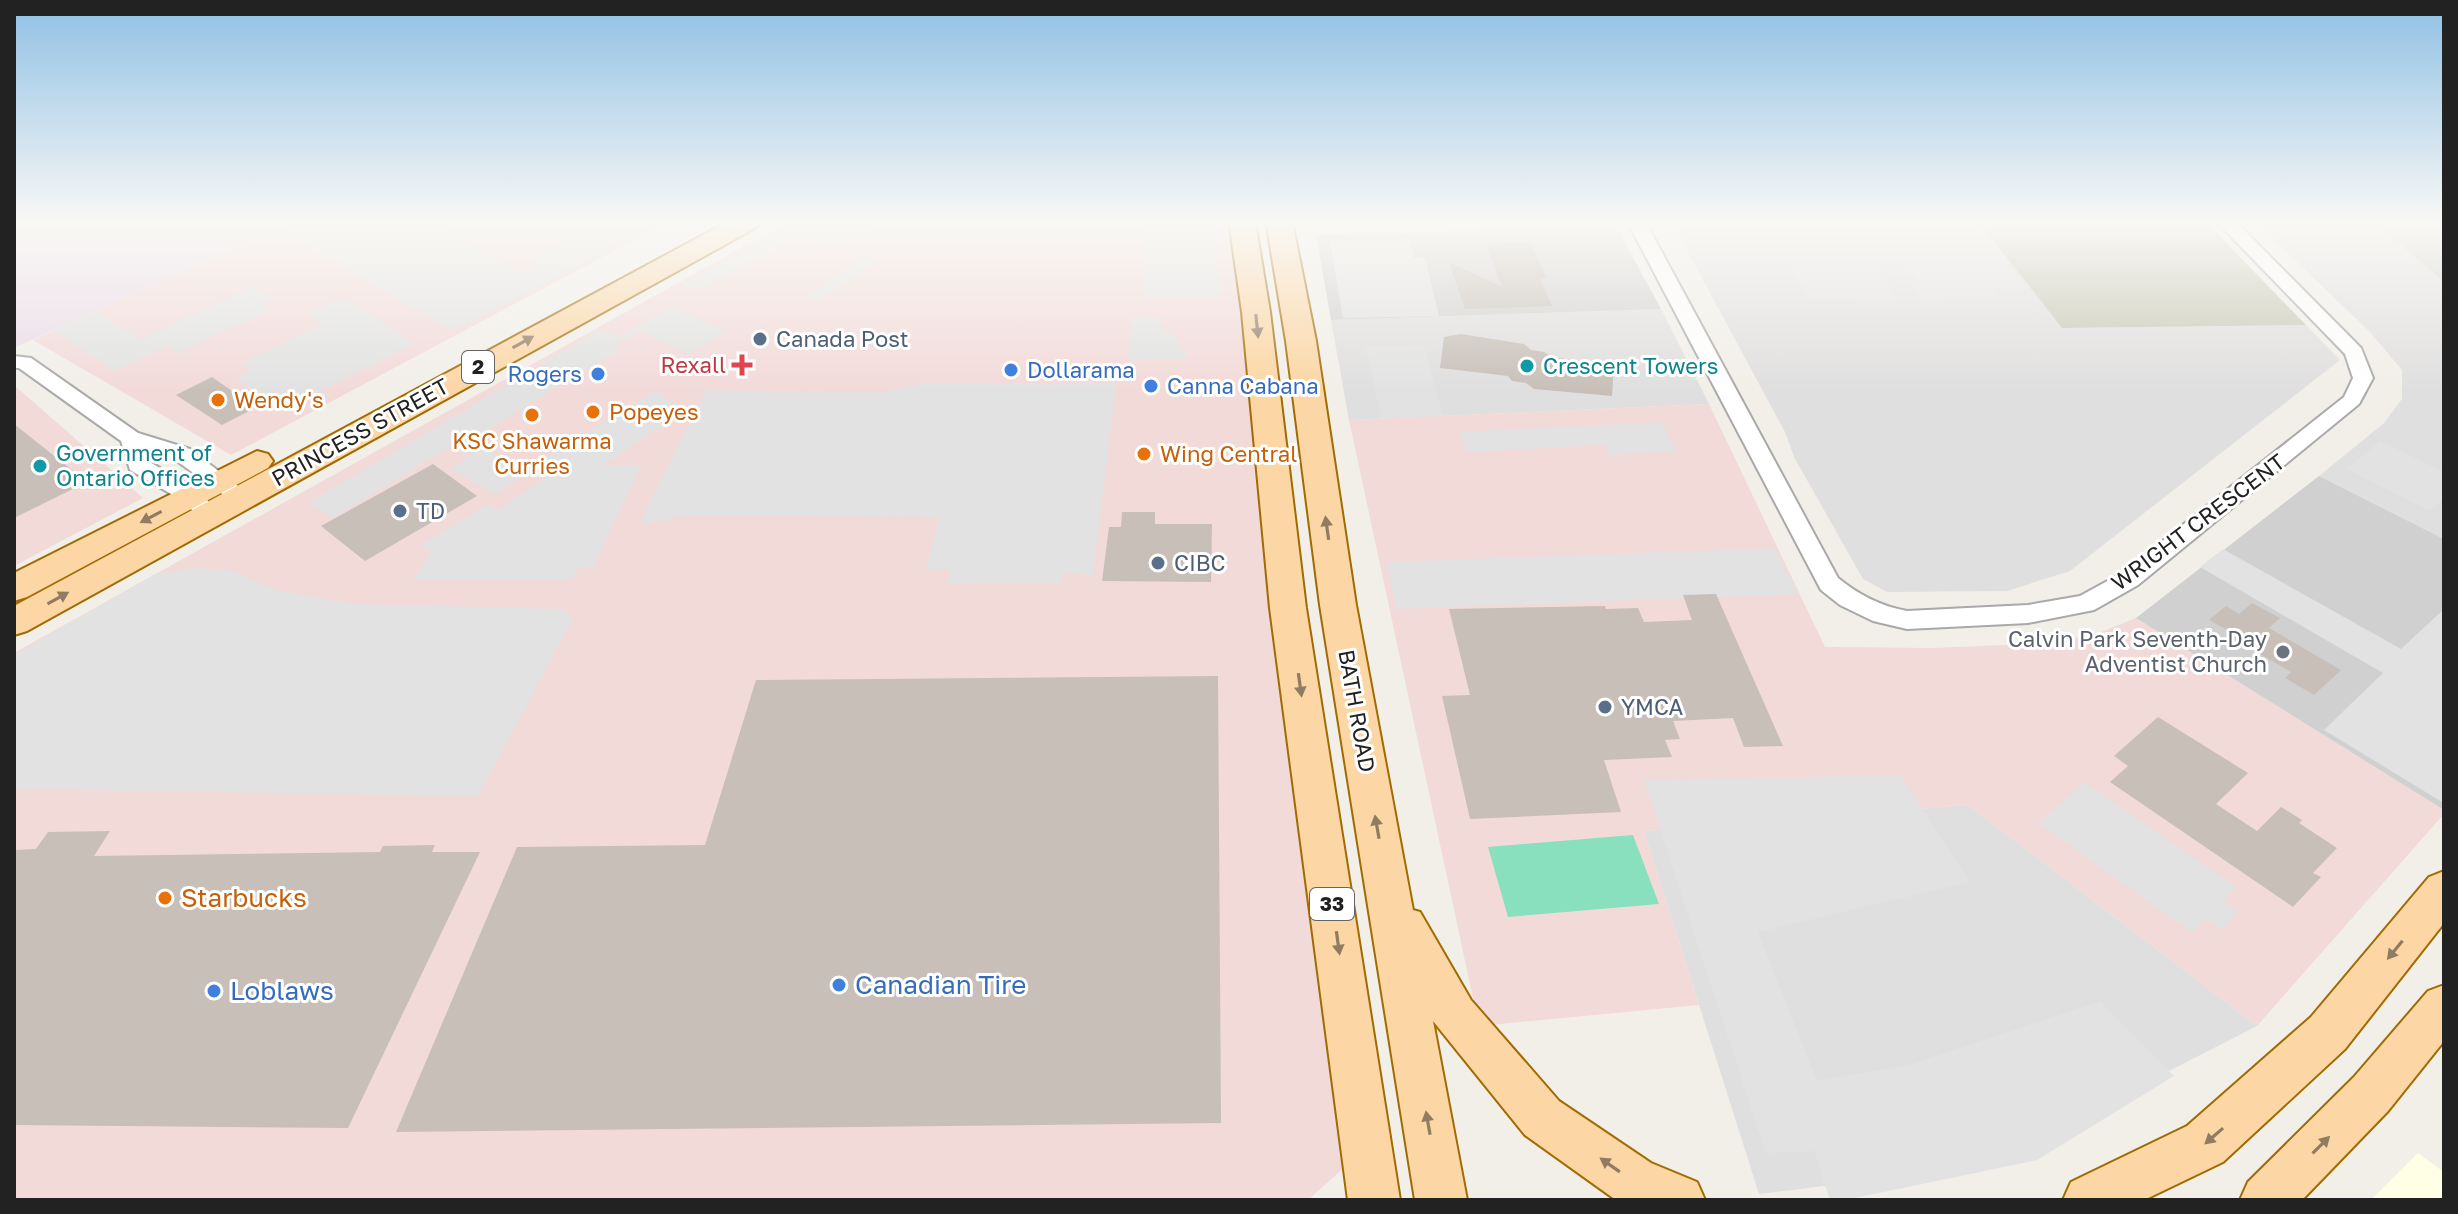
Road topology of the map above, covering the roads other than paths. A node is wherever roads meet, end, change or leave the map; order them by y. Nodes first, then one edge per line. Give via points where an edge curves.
1 (595, 278) edge
2 (639, 278) edge
3 (1251, 278) edge
4 (1289, 278) edge
5 (1666, 278) edge
6 (2281, 278) edge
7 (14, 362) edge
8 (131, 438) junction
9 (216, 497) junction
10 (14, 588) edge
11 (14, 622) edge
12 (2444, 890) edge
13 (1391, 904) junction
14 (2444, 1006) edge
15 (1374, 1200) edge
16 (1441, 1200) edge
17 (1679, 1200) edge
18 (2089, 1200) edge
19 (2266, 1200) edge

1 - 9 main road, PRINCESS STREET / 2
9 -> 2 main road, PRINCESS STREET / 2
3 -> 15 main road, 33 via 1288,608
13 -> 4 main road, BATH ROAD via 1338,605
5 - 6 street, WRIGHT CRESCENT via 1829,584 1882,615 1907,620 2028,614 2086,604 2130,579 2352,400 2363,378 2354,352
7 - 8 street via 24,362
8 - 9 street via 182,454
8 - 9 street via 138,465
9 -> 10 main road, PRINCESS STREET / 2
11 -> 9 main road, PRINCESS STREET / 2
12 -> 18 main road via 2328,1033 2205,1144
16 -> 13 main road, BATH ROAD
17 -> 13 main road via 1634,1182 1542,1118 1455,1015
19 -> 14 main road via 2371,1094

